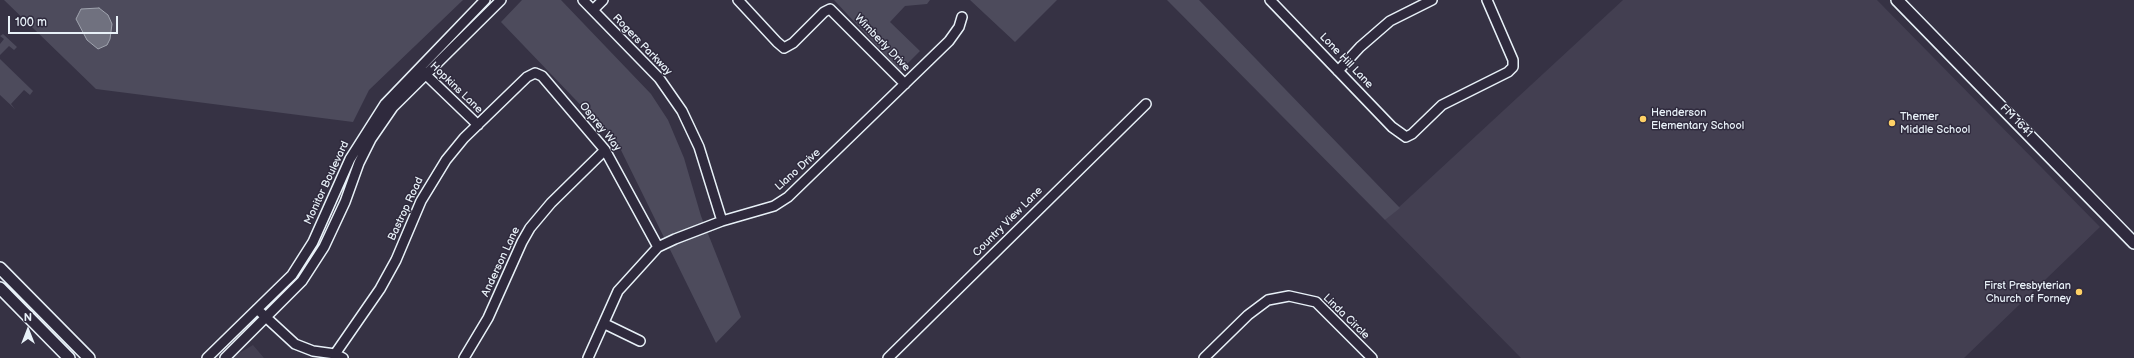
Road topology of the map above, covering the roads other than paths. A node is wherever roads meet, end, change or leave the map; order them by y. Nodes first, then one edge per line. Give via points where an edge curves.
1 (485, 0) edge
2 (501, 0) edge
3 (583, 0) edge
4 (603, 0) edge
5 (738, 0) edge
6 (1270, 0) edge
7 (1432, 0) edge
8 (1487, 0) edge
9 (1897, 0) edge
10 (593, 10) junction
11 (962, 17) dead end
12 (418, 68) junction
13 (1338, 71) junction
14 (535, 73) joint
15 (426, 75) junction
16 (905, 84) junction
17 (1146, 104) dead end
18 (478, 125) junction
19 (605, 150) junction
20 (722, 221) junction
21 (2134, 243) edge
22 (658, 248) junction
23 (0, 268) edge
24 (0, 288) edge
25 (257, 309) junction
26 (266, 319) junction
27 (605, 324) junction
28 (640, 341) dead end
29 (339, 356) edge
30 (69, 358) edge
31 (89, 358) edge
32 (207, 358) edge
33 (225, 358) edge
34 (464, 358) edge
35 (588, 358) edge
36 (888, 358) edge
37 (1204, 358) edge
38 (1372, 358) edge

1 - 12 street, Monitor Boulevard
2 - 15 street, Monitor Boulevard
3 - 10 street, Rogers Parkway
4 - 10 street
5 - 16 street, Wimberly Drive via 784,48 793,44 830,9
6 - 13 street, Lone Hill Lane
7 - 13 street via 1390,21 1360,47
8 - 13 street, Lone Hill Lane via 1513,60 1513,67 1508,72 1442,105 1406,137 1396,131
9 - 21 main road, FM 1641 / FM 1641
10 - 20 street, Rogers Parkway via 659,78 682,111 699,147
11 - 16 street, Llano Drive via 959,27 949,41
12 - 15 street, Hopkins Lane
12 - 25 street, Monitor Boulevard via 385,104 363,135 313,242 292,275
14 - 18 street, Bastrop Road via 527,77
14 - 19 street, Osprey Way via 542,76
15 - 18 street, Hopkins Lane
15 - 26 street, Monitor Boulevard via 394,107 371,139 324,247 302,281
16 - 20 street, Llano Drive via 788,197 774,206
17 - 36 street, Country View Lane
18 - 29 street, Bastrop Road via 456,148 435,177 421,201 396,260
19 - 22 street, Osprey Way
19 - 34 street, Anderson Lane via 551,202 530,228 488,318
20 - 22 street, Llano Drive via 675,238
22 - 27 street, Llano Drive via 618,291
23 - 31 main road
24 - 30 main road
25 - 26 street
25 - 32 street, Monitor Boulevard
26 - 29 street via 295,344
26 - 33 street, Monitor Boulevard
27 - 28 street
27 - 35 street, Llano Drive
37 - 38 street, Linda Circle via 1248,315 1268,300 1289,296 1316,302

